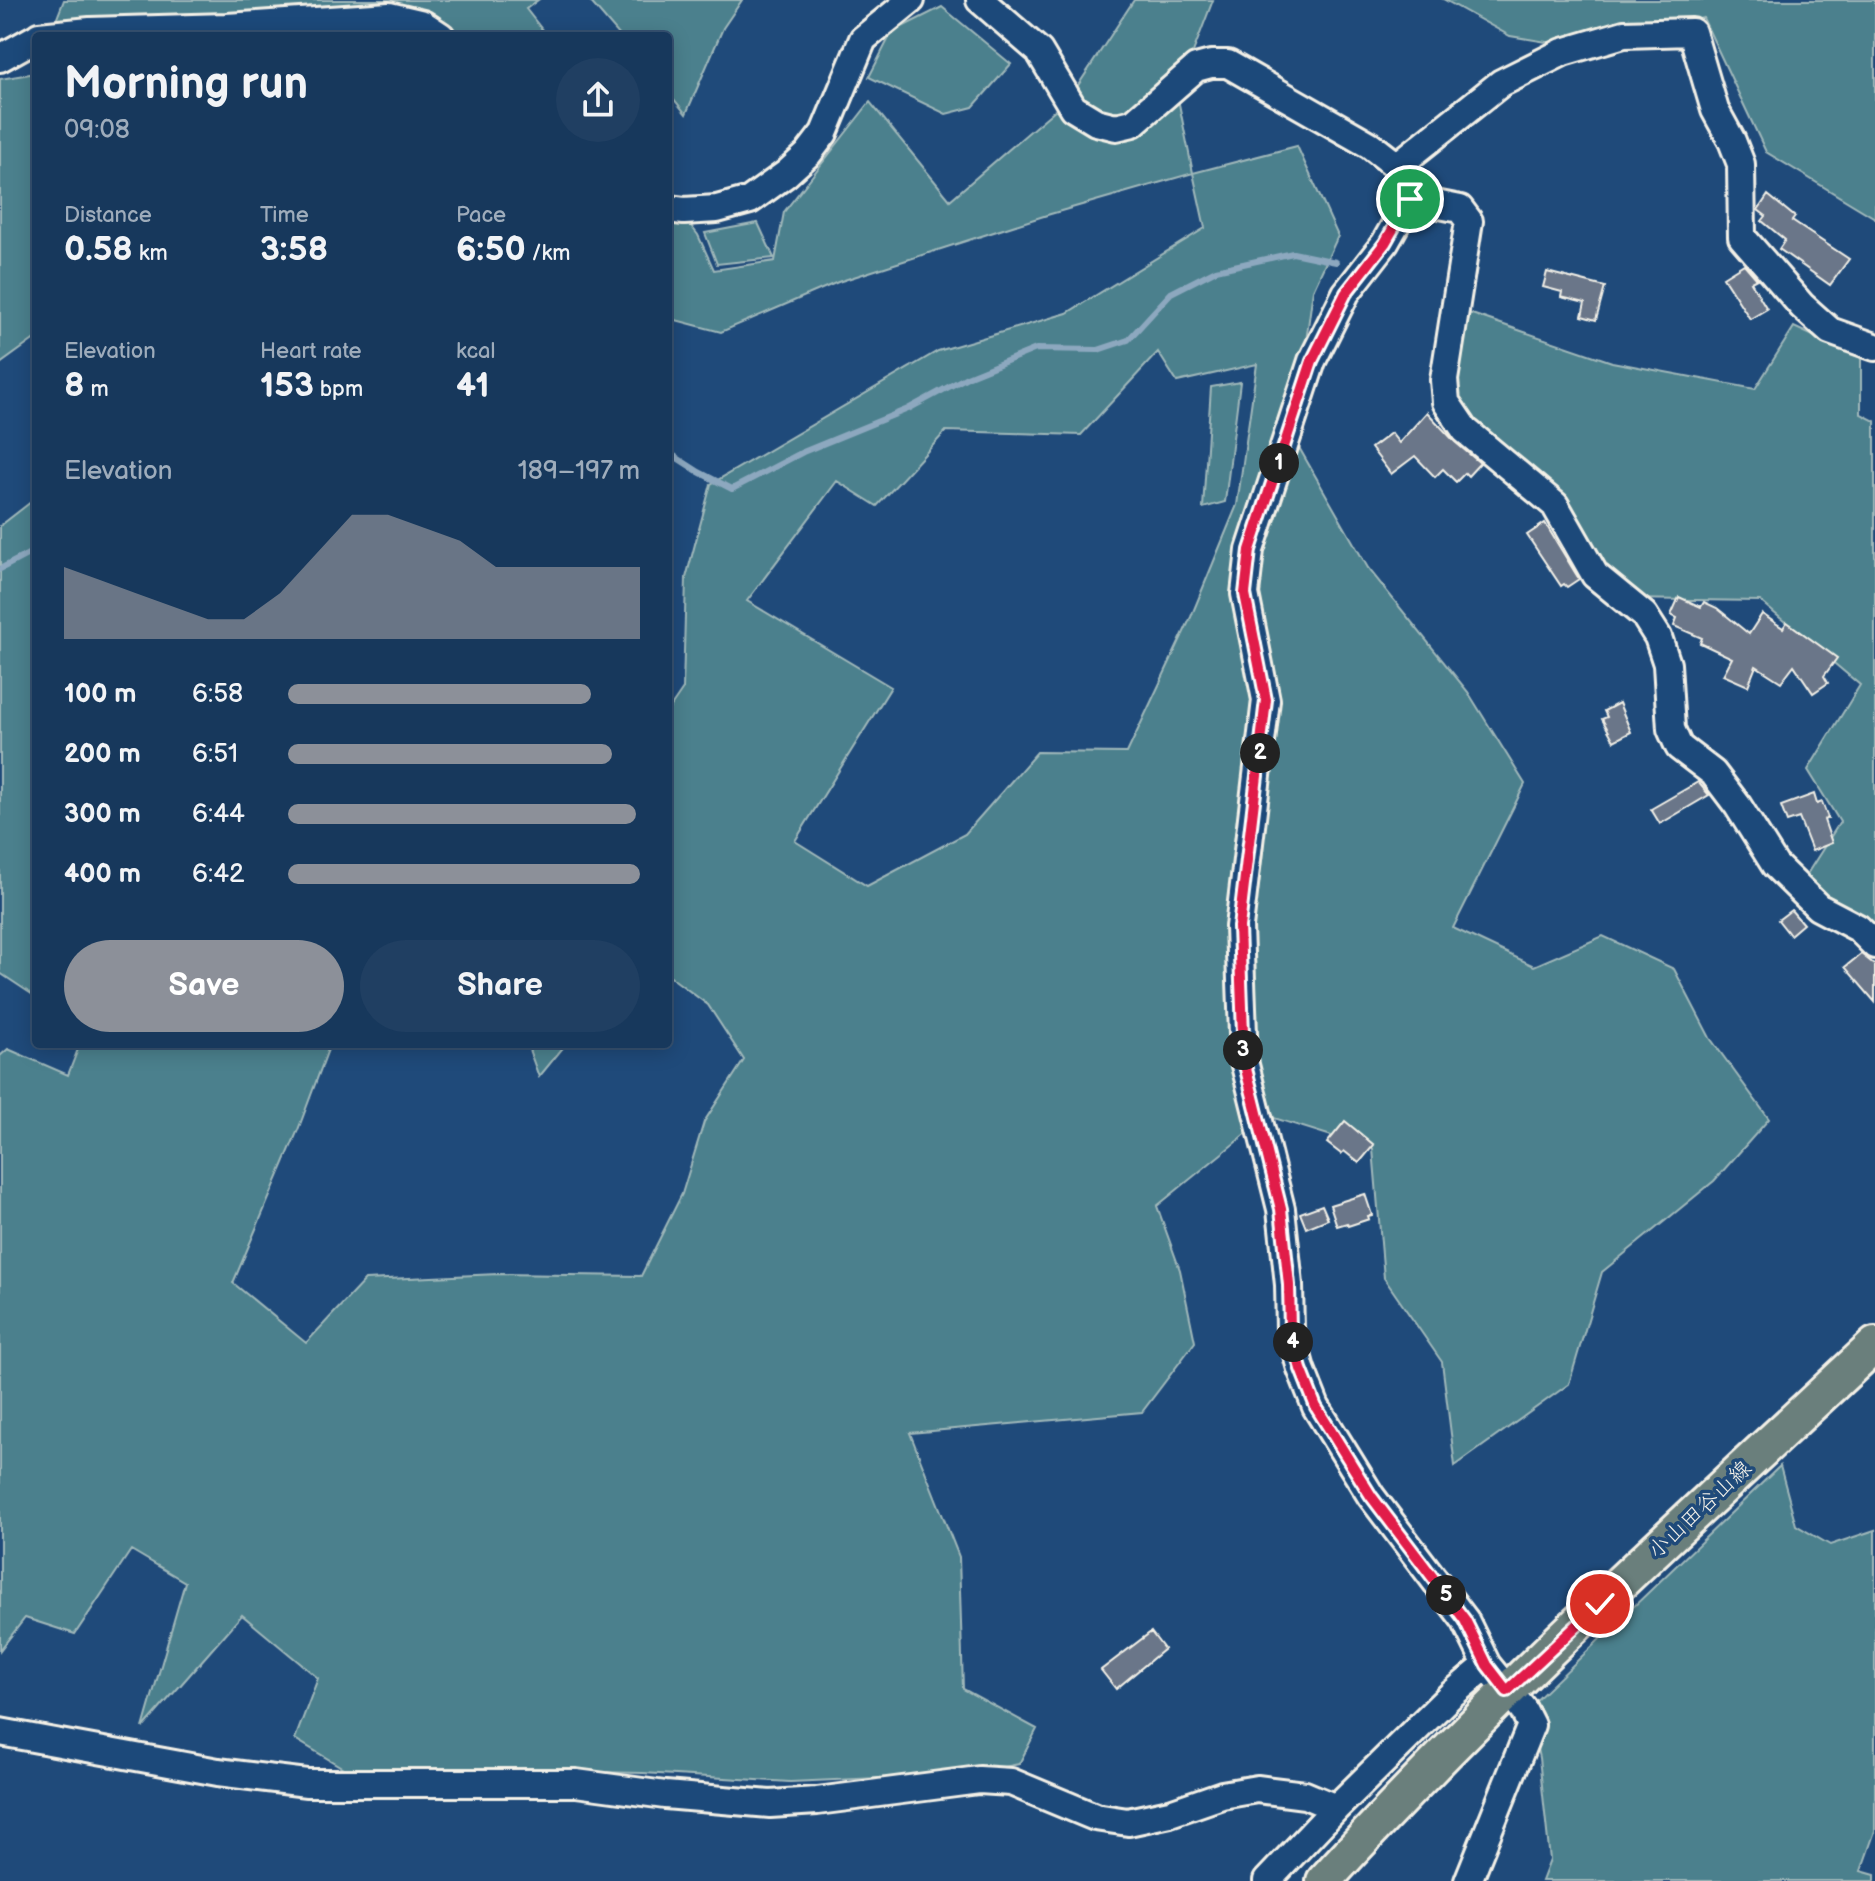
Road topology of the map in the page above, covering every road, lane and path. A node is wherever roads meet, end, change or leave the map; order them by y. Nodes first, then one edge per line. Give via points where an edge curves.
1 (911, 0) edge
2 (980, 0) edge
3 (81, 32) edge
4 (435, 32) edge
5 (32, 40) edge
6 (0, 58) edge
7 (1397, 166) junction
8 (1410, 199) junction
9 (672, 210) edge
10 (1875, 347) edge
11 (1875, 945) edge
12 (1875, 1345) edge
13 (1497, 1678) junction
14 (0, 1732) edge
15 (1336, 1808) junction
16 (1267, 1881) edge
17 (1324, 1881) edge
18 (1468, 1881) edge

1 - 9 street via 863,39 824,133 786,174 750,200 717,209
2 - 7 street via 1039,51 1073,108 1096,122 1116,127 1133,123 1196,68 1228,64 1370,145
3 - 4 street via 389,16
5 - 6 street
7 - 8 street
7 - 10 street via 1501,83 1563,52 1624,34 1692,32 1715,110 1741,164 1742,237 1830,331
8 - 11 street via 1460,209 1469,221 1444,380 1446,402 1465,430 1555,505 1595,575 1644,615 1667,664 1671,729 1679,747 1713,773 1775,865 1818,907 1858,928
8 - 13 street via 1385,243 1346,293 1312,361 1250,550 1245,594 1266,700 1239,927 1244,1061 1281,1209 1290,1330 1316,1407 1342,1452 1465,1620
12 - 13 main road, 小山田谷山線
13 - 15 street via 1451,1695
13 - 17 main road, 小山田谷山線
13 - 18 street via 1531,1725
14 - 15 street via 307,1783 576,1783 770,1804 979,1780 1011,1782 1095,1817 1128,1822 1257,1789 1305,1795
15 - 16 street

